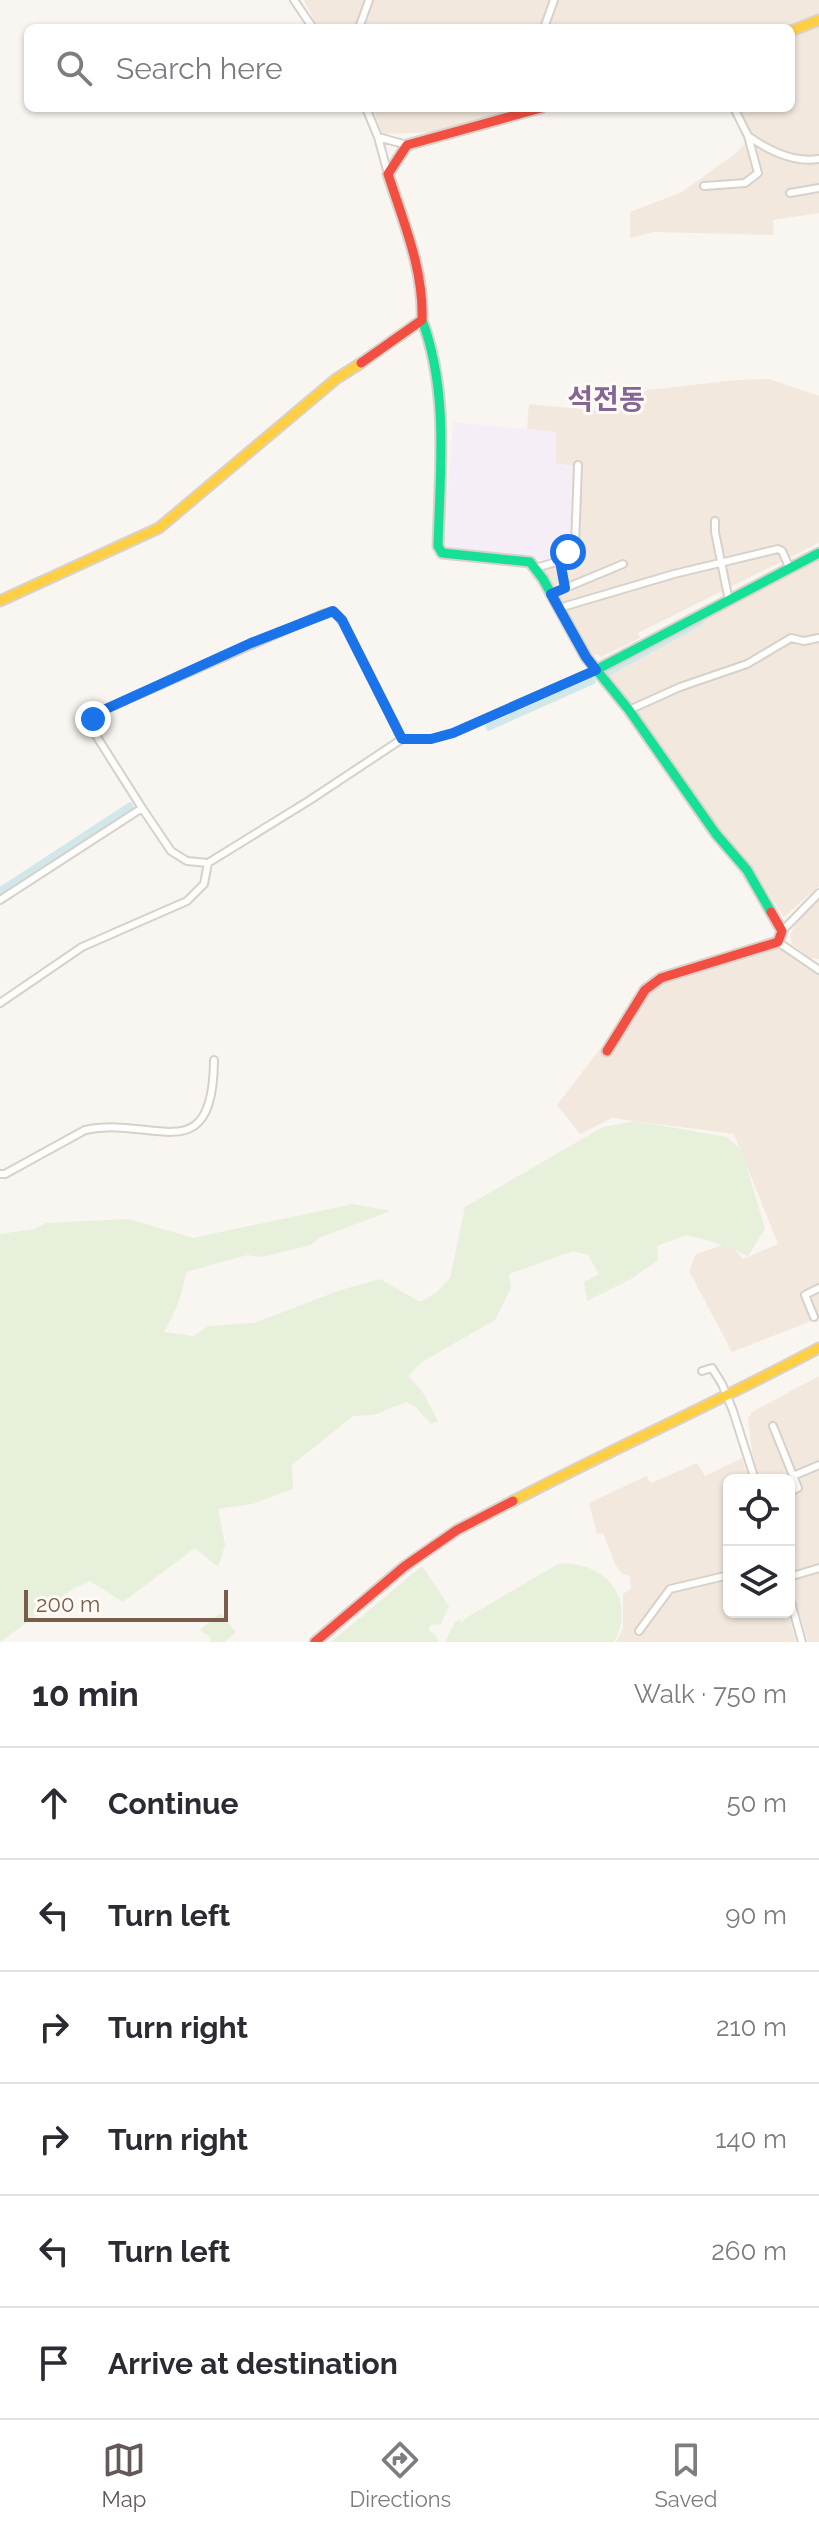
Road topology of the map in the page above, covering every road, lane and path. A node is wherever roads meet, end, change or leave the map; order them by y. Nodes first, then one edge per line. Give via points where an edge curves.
1 (294, 0) edge
2 (369, 0) edge
3 (554, 0) edge
4 (819, 20) edge
5 (310, 24) edge
6 (360, 24) edge
7 (545, 24) edge
8 (795, 29) edge
9 (368, 112) edge
10 (527, 112) edge
11 (736, 112) edge
12 (748, 136) junction
13 (378, 137) junction
14 (407, 145) junction
15 (819, 159) edge
16 (388, 174) junction
17 (704, 186) dead end
18 (819, 188) edge
19 (790, 193) dead end
20 (422, 320) junction
21 (578, 465) dead end
22 (715, 521) dead end
23 (819, 553) edge
24 (560, 561) junction
25 (721, 563) junction
26 (623, 564) dead end
27 (535, 568) junction
28 (790, 569) junction
29 (565, 588) junction
30 (551, 594) junction
31 (0, 601) edge
32 (729, 601) junction
33 (559, 608) junction
34 (819, 638) edge
35 (596, 670) junction
36 (629, 710) junction
37 (402, 739) junction
38 (142, 808) junction
39 (208, 863) junction
40 (819, 893) edge
41 (0, 900) edge
42 (782, 931) junction
43 (778, 942) junction
44 (817, 967) edge
45 (0, 1003) edge
46 (607, 1051) dead end
47 (214, 1060) dead end
48 (0, 1174) edge
49 (819, 1288) edge
50 (814, 1317) dead end
51 (819, 1348) edge
52 (702, 1371) dead end
53 (727, 1397) junction
54 (773, 1426) dead end
55 (819, 1465) edge
56 (753, 1474) edge
57 (792, 1474) edge
58 (795, 1475) edge
59 (819, 1568) edge
60 (795, 1575) edge
61 (723, 1576) edge
62 (795, 1617) edge
63 (639, 1631) dead end
64 (315, 1642) edge
65 (802, 1642) edge

1 - 5 street
2 - 6 street
3 - 7 street
4 - 8 street
9 - 13 street
10 - 14 street
11 - 12 street
12 - 15 street via 783,156
12 - 17 street via 758,167 755,178
13 - 14 street
13 - 16 street
14 - 16 street
16 - 20 street via 417,274
18 - 19 street
20 - 27 street via 432,346 441,415 438,546 442,553 523,560
20 - 31 street via 336,379 159,528
21 - 24 street via 575,546
22 - 25 street
23 - 28 street
24 - 27 street
24 - 29 street
25 - 28 street via 778,549
25 - 32 street
25 - 33 street
26 - 29 street
27 - 30 street
28 - 32 street
29 - 30 street
30 - 33 street
32 - 35 street
33 - 35 street
34 - 36 street via 791,638 747,664
35 - 36 street
35 - 37 street via 453,733
36 - 42 street via 747,870
37 - 38 street via 333,611 97,713 97,737
37 - 39 street
38 - 39 street via 171,851 187,861
38 - 41 street
39 - 45 street via 204,884 187,901 82,947
40 - 42 street
42 - 43 street
43 - 44 street
43 - 46 street via 661,978 645,990
47 - 48 street via 211,1099 194,1127 175,1133 85,1130
49 - 50 street via 805,1295
51 - 53 street
52 - 53 street via 716,1371
53 - 56 street
53 - 64 street via 457,1530
54 - 57 street
55 - 58 street
59 - 60 street
61 - 63 street via 670,1589
62 - 65 street

